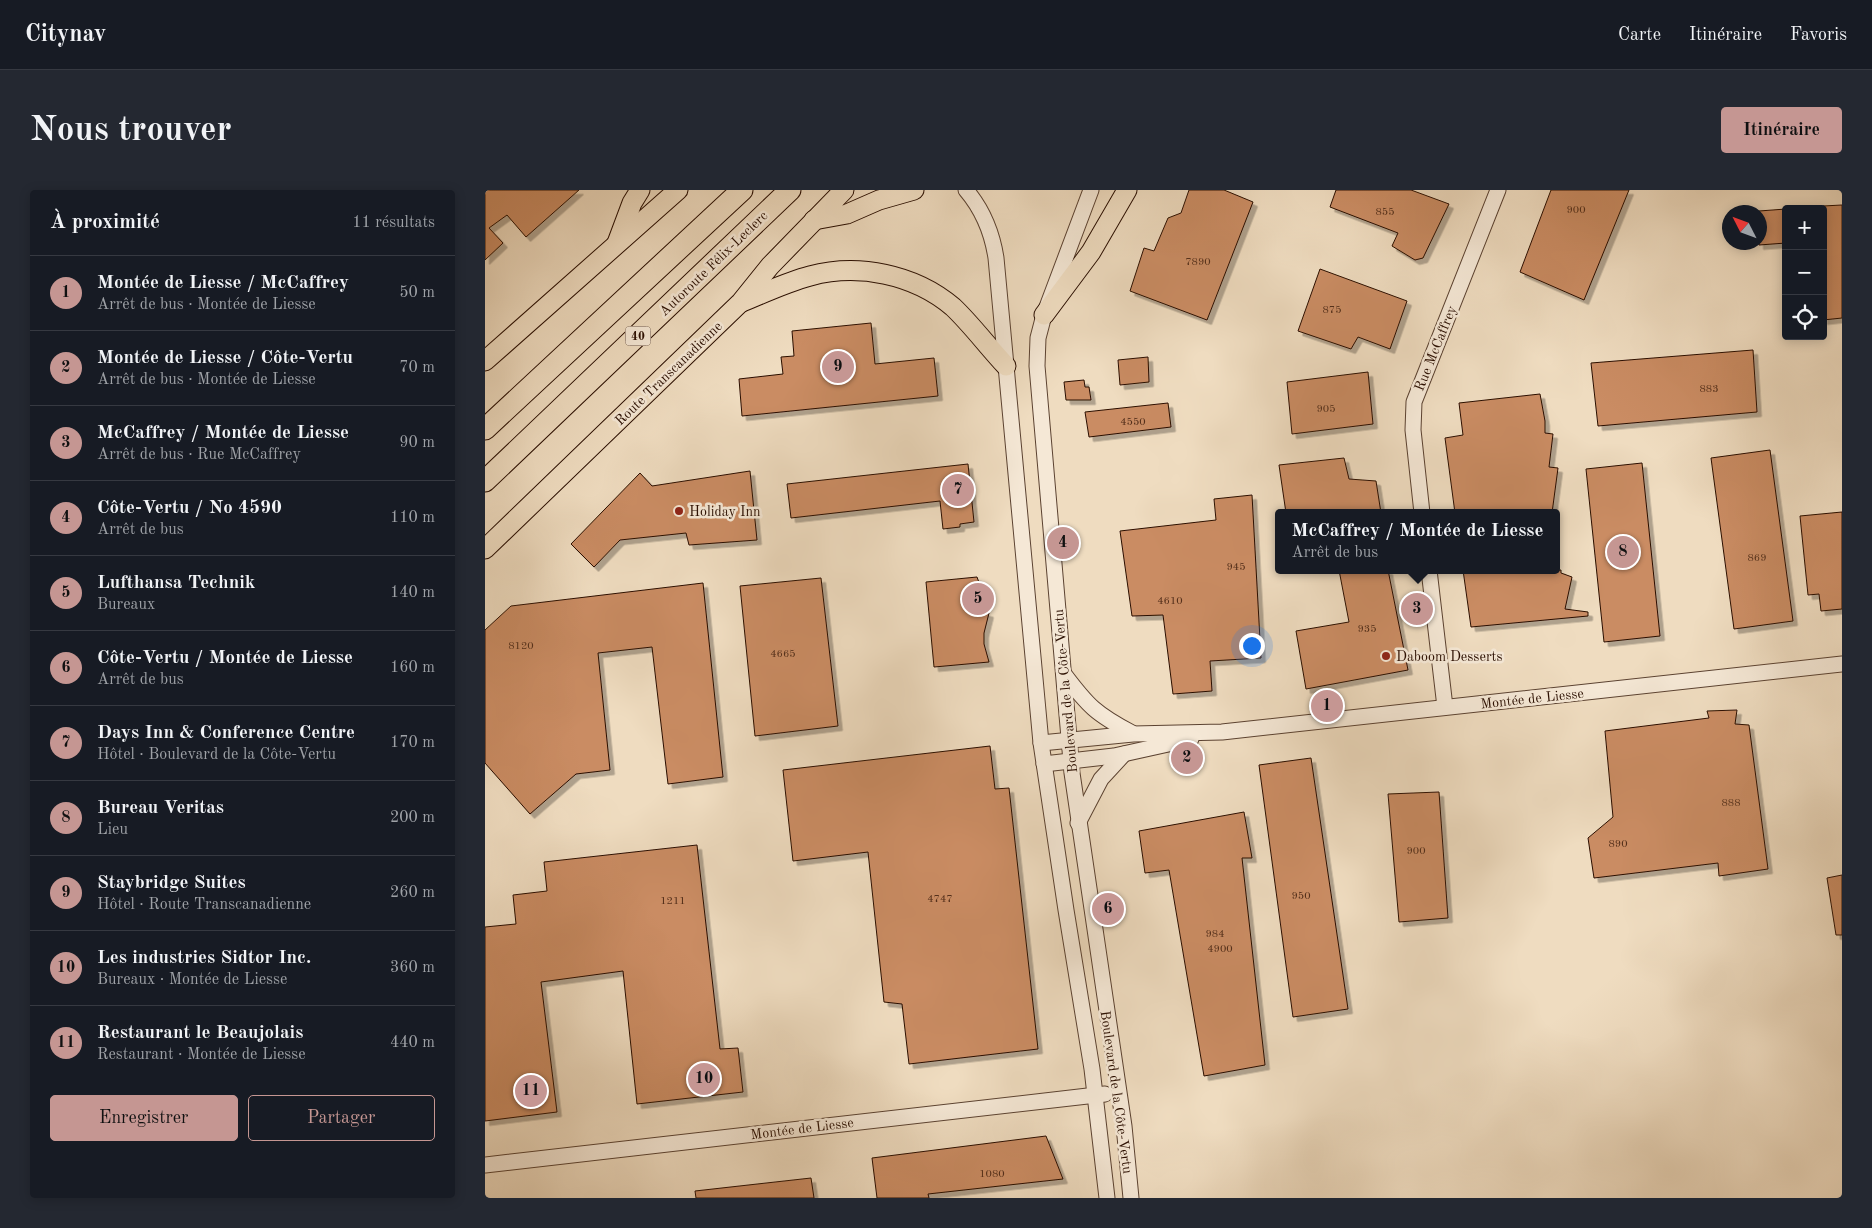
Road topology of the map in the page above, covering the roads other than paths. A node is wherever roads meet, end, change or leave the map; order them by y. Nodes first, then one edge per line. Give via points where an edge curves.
1 (641, 190) edge
2 (677, 190) edge
3 (742, 190) edge
4 (790, 190) edge
5 (844, 190) edge
6 (914, 190) edge
7 (966, 190) edge
8 (1091, 190) edge
9 (1127, 190) edge
10 (1498, 190) edge
11 (814, 220) junction
12 (617, 244) junction
13 (741, 302) junction
14 (1044, 315) junction
15 (485, 361) edge
16 (1006, 366) junction
17 (485, 429) edge
18 (485, 481) edge
19 (1422, 509) edge
20 (485, 550) edge
21 (1429, 574) edge
22 (1842, 664) edge
23 (1063, 673) junction
24 (1445, 708) junction
25 (1222, 732) junction
26 (1133, 734) junction
27 (1069, 739) junction
28 (1041, 743) junction
29 (1124, 754) junction
30 (1070, 762) junction
31 (1044, 764) junction
32 (1078, 824) junction
33 (1119, 1093) junction
34 (1096, 1094) junction
35 (485, 1165) edge
36 (1107, 1198) edge
37 (1131, 1198) edge

1 - 12 main road via 632,202
2 - 12 main road
3 - 17 highway
4 - 18 highway, Autoroute Félix-Leclerc / 40
5 - 11 main road, Route Transcanadienne
6 - 11 main road via 873,202 847,214
7 - 16 street, Boulevard de la Côte-Vertu via 986,220 993,239
8 - 14 street, Boulevard de la Côte-Vertu
9 - 14 main road via 1091,252
10 - 19 street, Rue McCaffrey via 1415,402 1413,430
11 - 13 main road, Route Transcanadienne
12 - 15 main road
13 - 16 main road via 826,273 854,271 893,276 920,286 951,306
13 - 20 main road, Route Transcanadienne
14 - 23 street, Boulevard de la Côte-Vertu via 1038,338 1038,383
16 - 28 street, Boulevard de la Côte-Vertu
21 - 24 street
22 - 24 street, Montée de Liesse
23 - 26 street via 1092,710
23 - 27 street, Boulevard de la Côte-Vertu
24 - 25 street, Montée de Liesse
25 - 26 street, Montée de Liesse
25 - 29 street, Montée de Liesse
26 - 27 street, Montée de Liesse
27 - 28 street, Montée de Liesse
27 - 30 street, Boulevard de la Côte-Vertu
28 - 31 street, Boulevard de la Côte-Vertu
29 - 30 street, Montée de Liesse
29 - 32 street via 1101,779
30 - 31 street, Montée de Liesse
30 - 32 street, Boulevard de la Côte-Vertu
31 - 34 street, Boulevard de la Côte-Vertu
32 - 33 street, Boulevard de la Côte-Vertu
33 - 34 street, Montée de Liesse
33 - 37 street, Boulevard de la Côte-Vertu
34 - 35 street, Montée de Liesse
34 - 36 street, Boulevard de la Côte-Vertu

